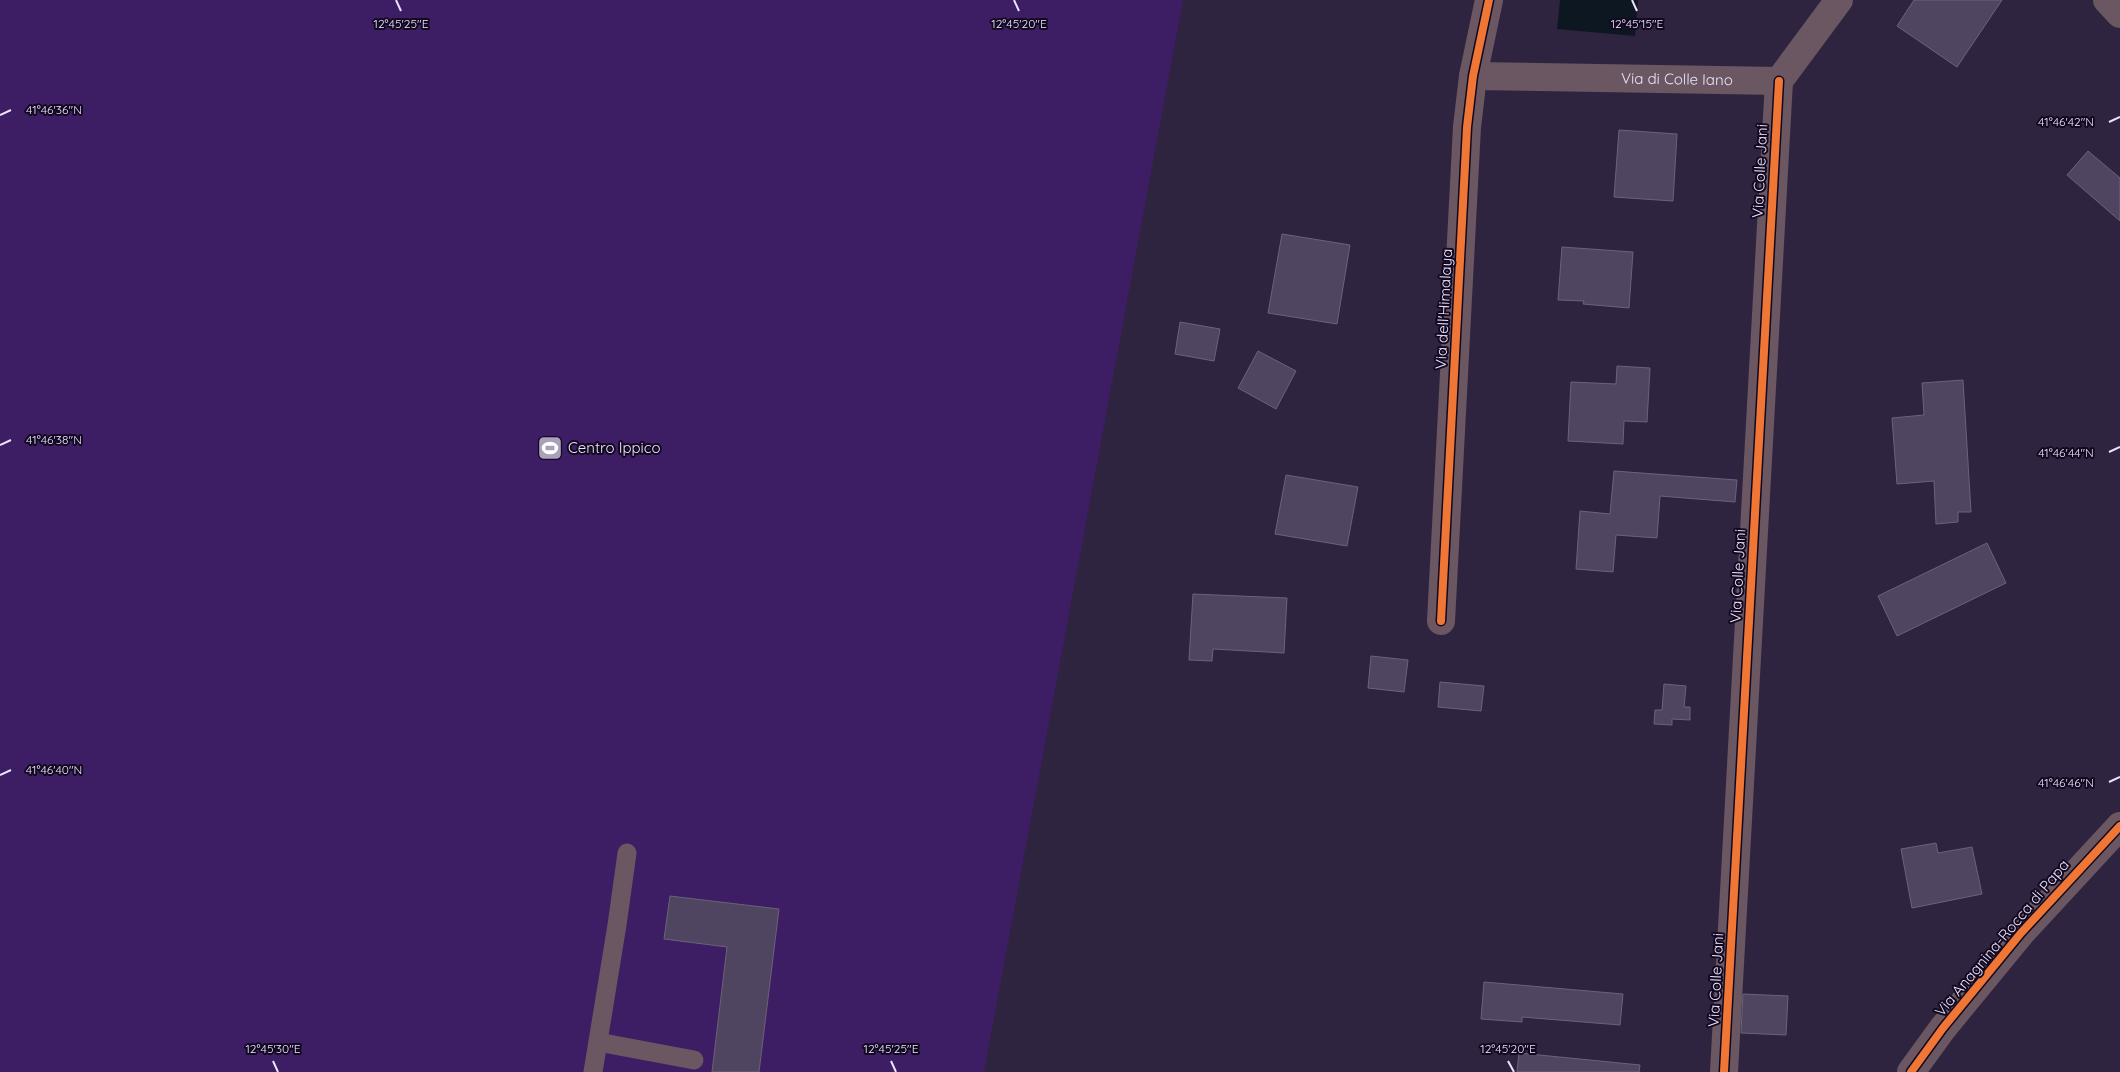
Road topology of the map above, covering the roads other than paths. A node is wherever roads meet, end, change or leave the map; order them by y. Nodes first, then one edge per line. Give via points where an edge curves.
1 (1489, 0) edge
2 (1839, 0) edge
3 (2107, 0) edge
4 (2120, 14) edge
5 (1473, 76) junction
6 (1779, 81) junction
7 (1441, 621) dead end
8 (2120, 826) edge
9 (627, 853) dead end
10 (598, 1042) junction
11 (694, 1060) dead end
12 (593, 1072) edge
13 (1724, 1072) edge
14 (1911, 1072) edge

1 - 5 street, Via dell'Himalaya
2 - 6 street
3 - 4 street
5 - 6 street, Via di Colle Iano
5 - 7 street, Via dell'Himalaya via 1467,127
6 - 13 street, Via Colle Jani
8 - 14 street, Via Anagnina-Rocca di Papa via 2021,933
9 - 10 lane
10 - 11 lane
10 - 12 lane

